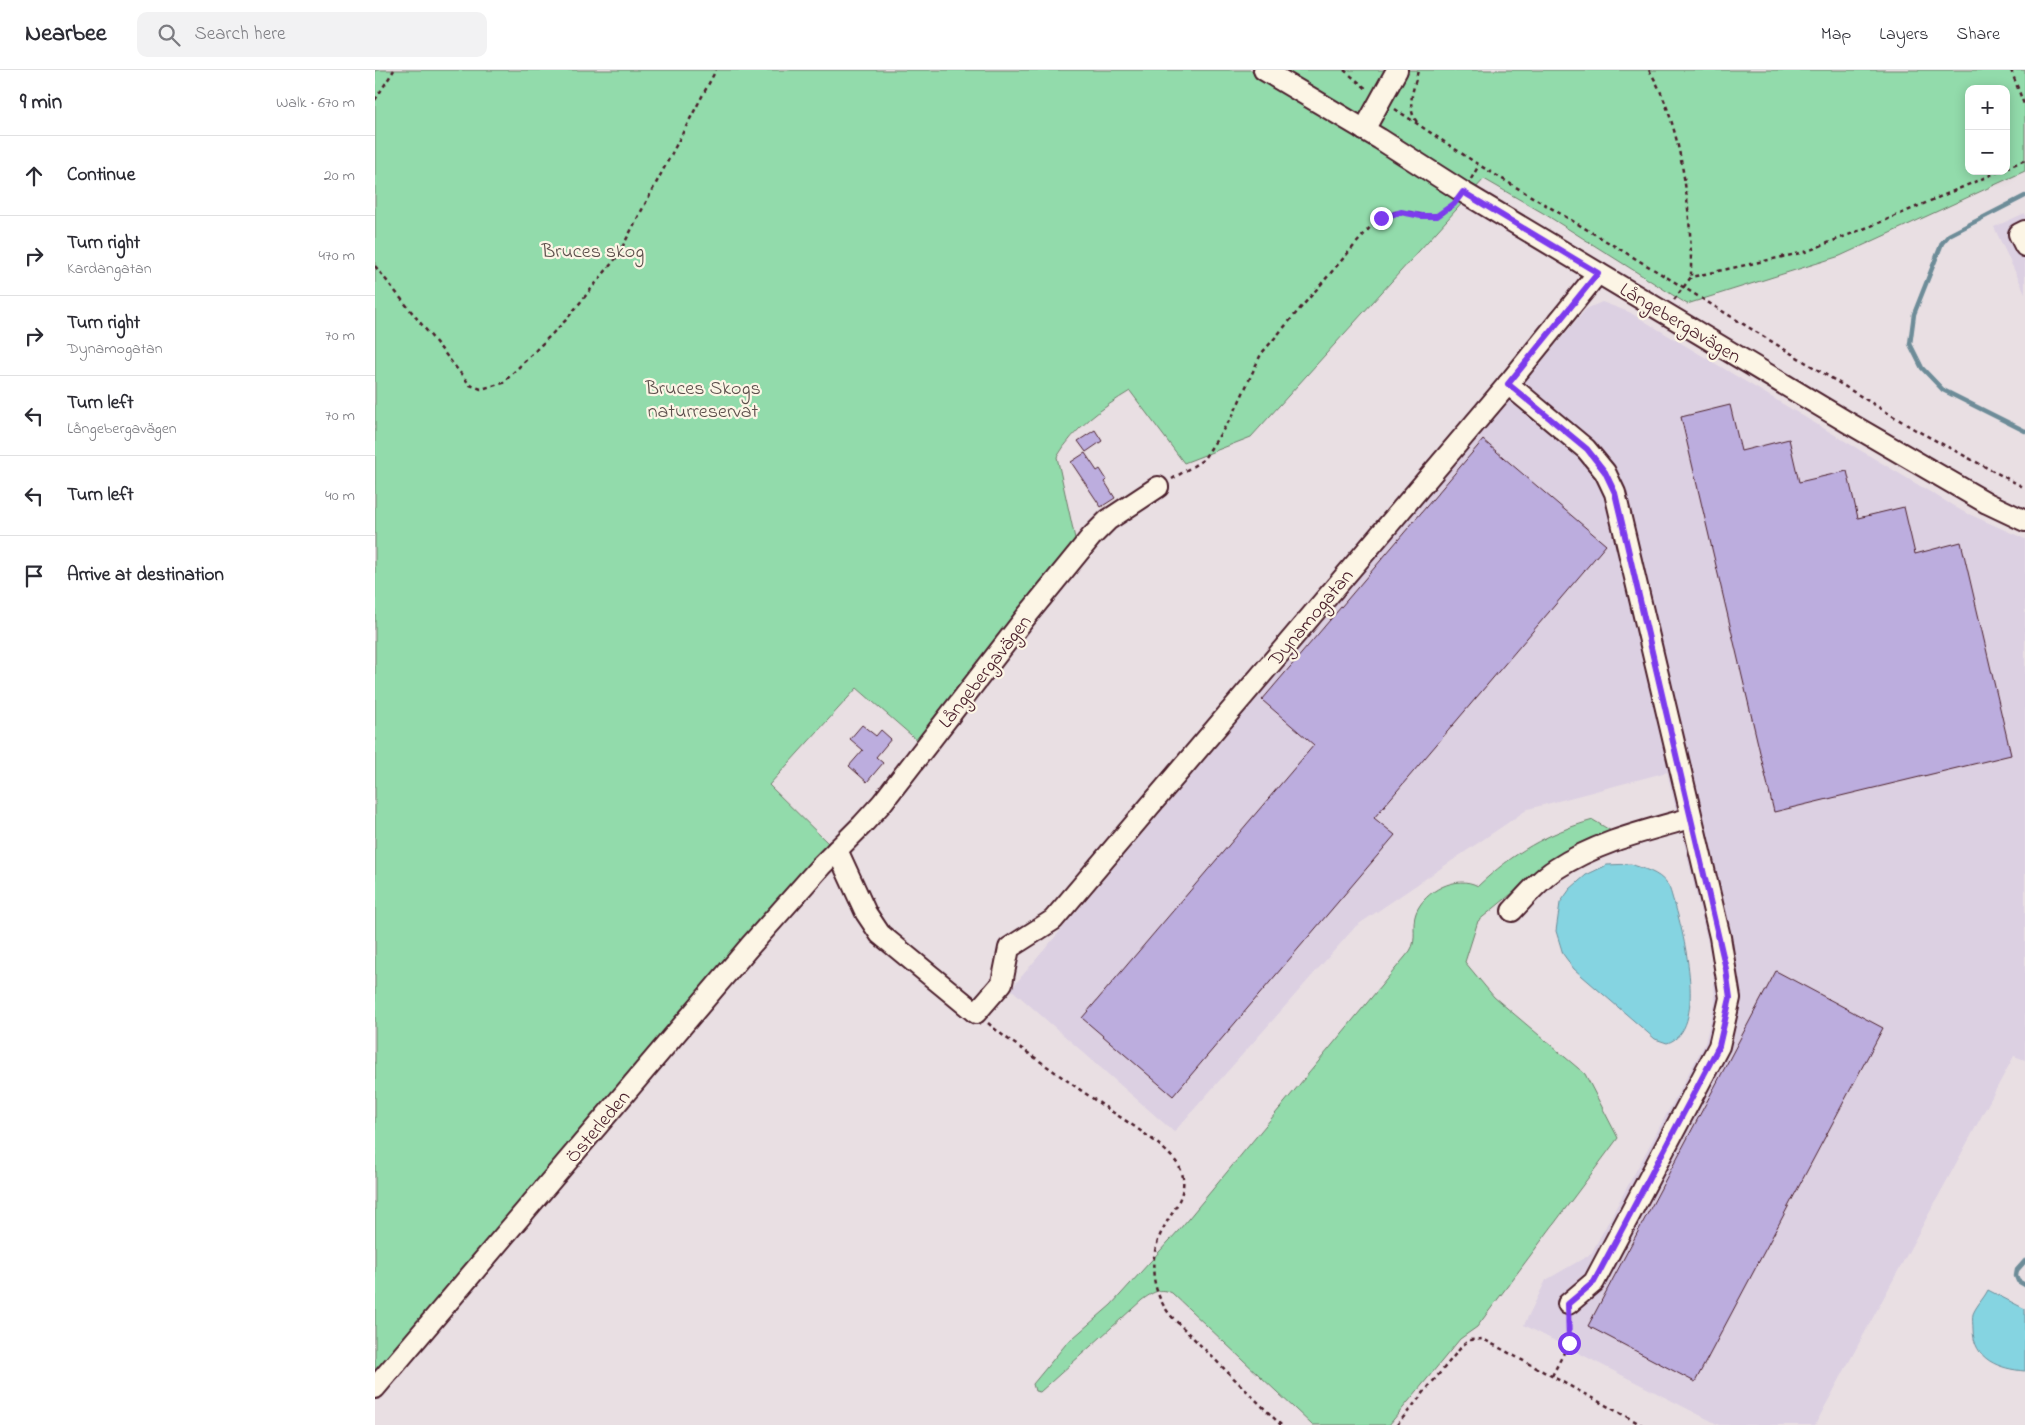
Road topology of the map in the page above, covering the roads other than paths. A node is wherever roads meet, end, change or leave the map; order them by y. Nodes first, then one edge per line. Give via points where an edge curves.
1 (1264, 70) edge
2 (1397, 70) edge
3 (1365, 130) junction
4 (2025, 231) edge
5 (2025, 246) edge
6 (1598, 273) junction
7 (1508, 384) junction
8 (1158, 487) road end
9 (2025, 522) edge
10 (1691, 818) junction
11 (837, 850) junction
12 (821, 866) joint
13 (1512, 911) dead end
14 (1568, 1304) road end
15 (375, 1388) edge

1 - 3 street, Långebergavägen
2 - 3 street
3 - 6 street, Långebergavägen
4 - 5 street via 2019,234
6 - 7 street, Dynamogatan
6 - 9 street, Långebergavägen via 1918,464
7 - 10 street via 1587,449 1605,472 1615,493
7 - 11 street, Dynamogatan via 1053,920 1009,948 1002,983 976,1013 880,934 866,913
8 - 11 street, Långebergavägen via 1097,531 1025,618 894,788
10 - 13 street via 1604,844 1557,868
10 - 14 street via 1726,969 1730,998 1725,1026 1719,1046 1594,1282
11 - 12 street, Långebergavägen
12 - 15 street, Österleden

